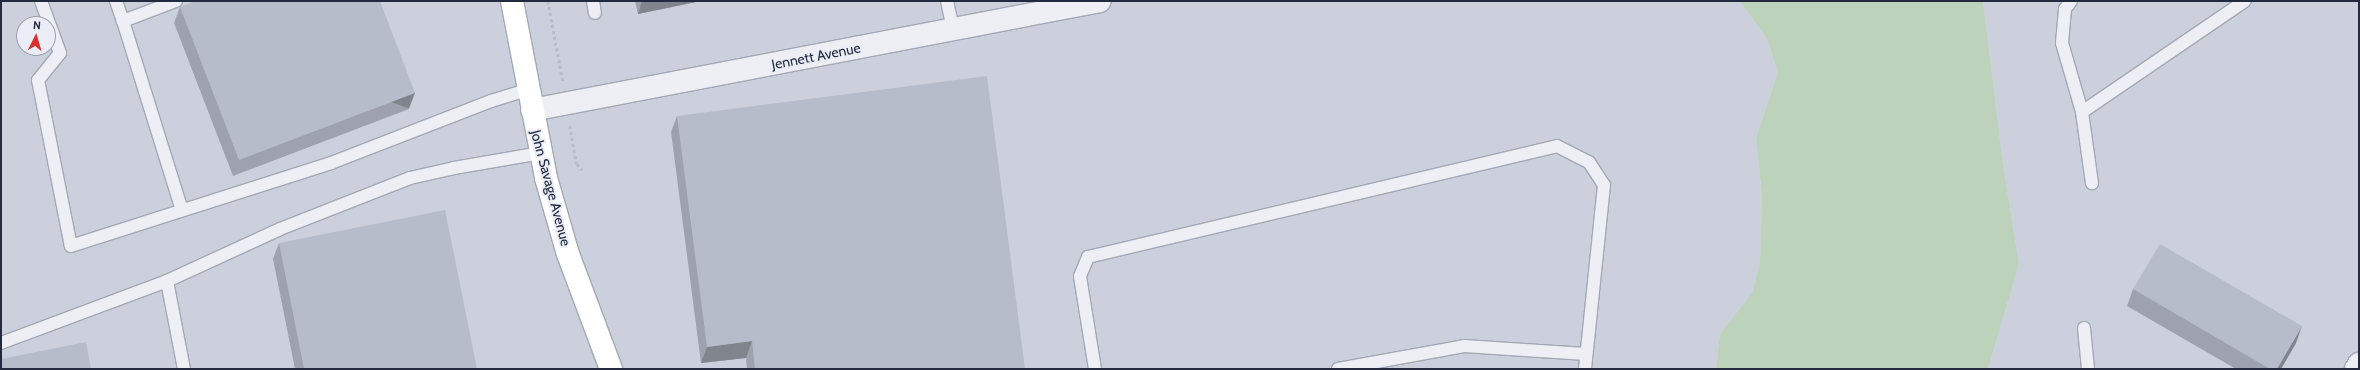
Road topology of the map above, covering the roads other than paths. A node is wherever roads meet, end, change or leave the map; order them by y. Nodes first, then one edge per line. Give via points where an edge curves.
1 (41, 1) edge
2 (116, 1) edge
3 (176, 1) edge
4 (512, 1) edge
5 (947, 1) edge
6 (1100, 1) edge
7 (2071, 1) edge
8 (2245, 1) edge
9 (122, 21) junction
10 (953, 30) junction
11 (530, 100) junction
12 (2082, 112) junction
13 (540, 153) junction
14 (2092, 183) dead end
15 (182, 210) junction
16 (167, 281) junction
17 (2084, 328) dead end
18 (1, 343) edge
19 (1586, 354) junction
20 (2359, 364) edge
21 (184, 369) edge
22 (611, 369) edge
23 (1095, 369) edge
24 (1338, 369) edge
25 (1585, 369) edge
26 (2088, 369) edge
27 (2356, 369) edge

1 - 15 lane via 60,53 38,80 71,246
2 - 9 lane
3 - 9 lane
4 - 11 main road, John Savage Avenue
5 - 10 lane
6 - 10 street, Jennett Avenue
7 - 12 lane via 2065,9 2062,43
8 - 12 lane
9 - 15 lane
10 - 11 street, Jennett Avenue
11 - 13 main road, John Savage Avenue
11 - 15 lane via 491,101 331,163
12 - 14 lane
13 - 16 lane via 410,178 280,229
13 - 22 main road, John Savage Avenue via 568,254
16 - 18 lane
16 - 21 lane
17 - 26 lane
19 - 23 lane via 1604,185 1589,162 1558,146 1088,257 1080,276
19 - 24 lane via 1464,346
19 - 25 lane
20 - 27 street

